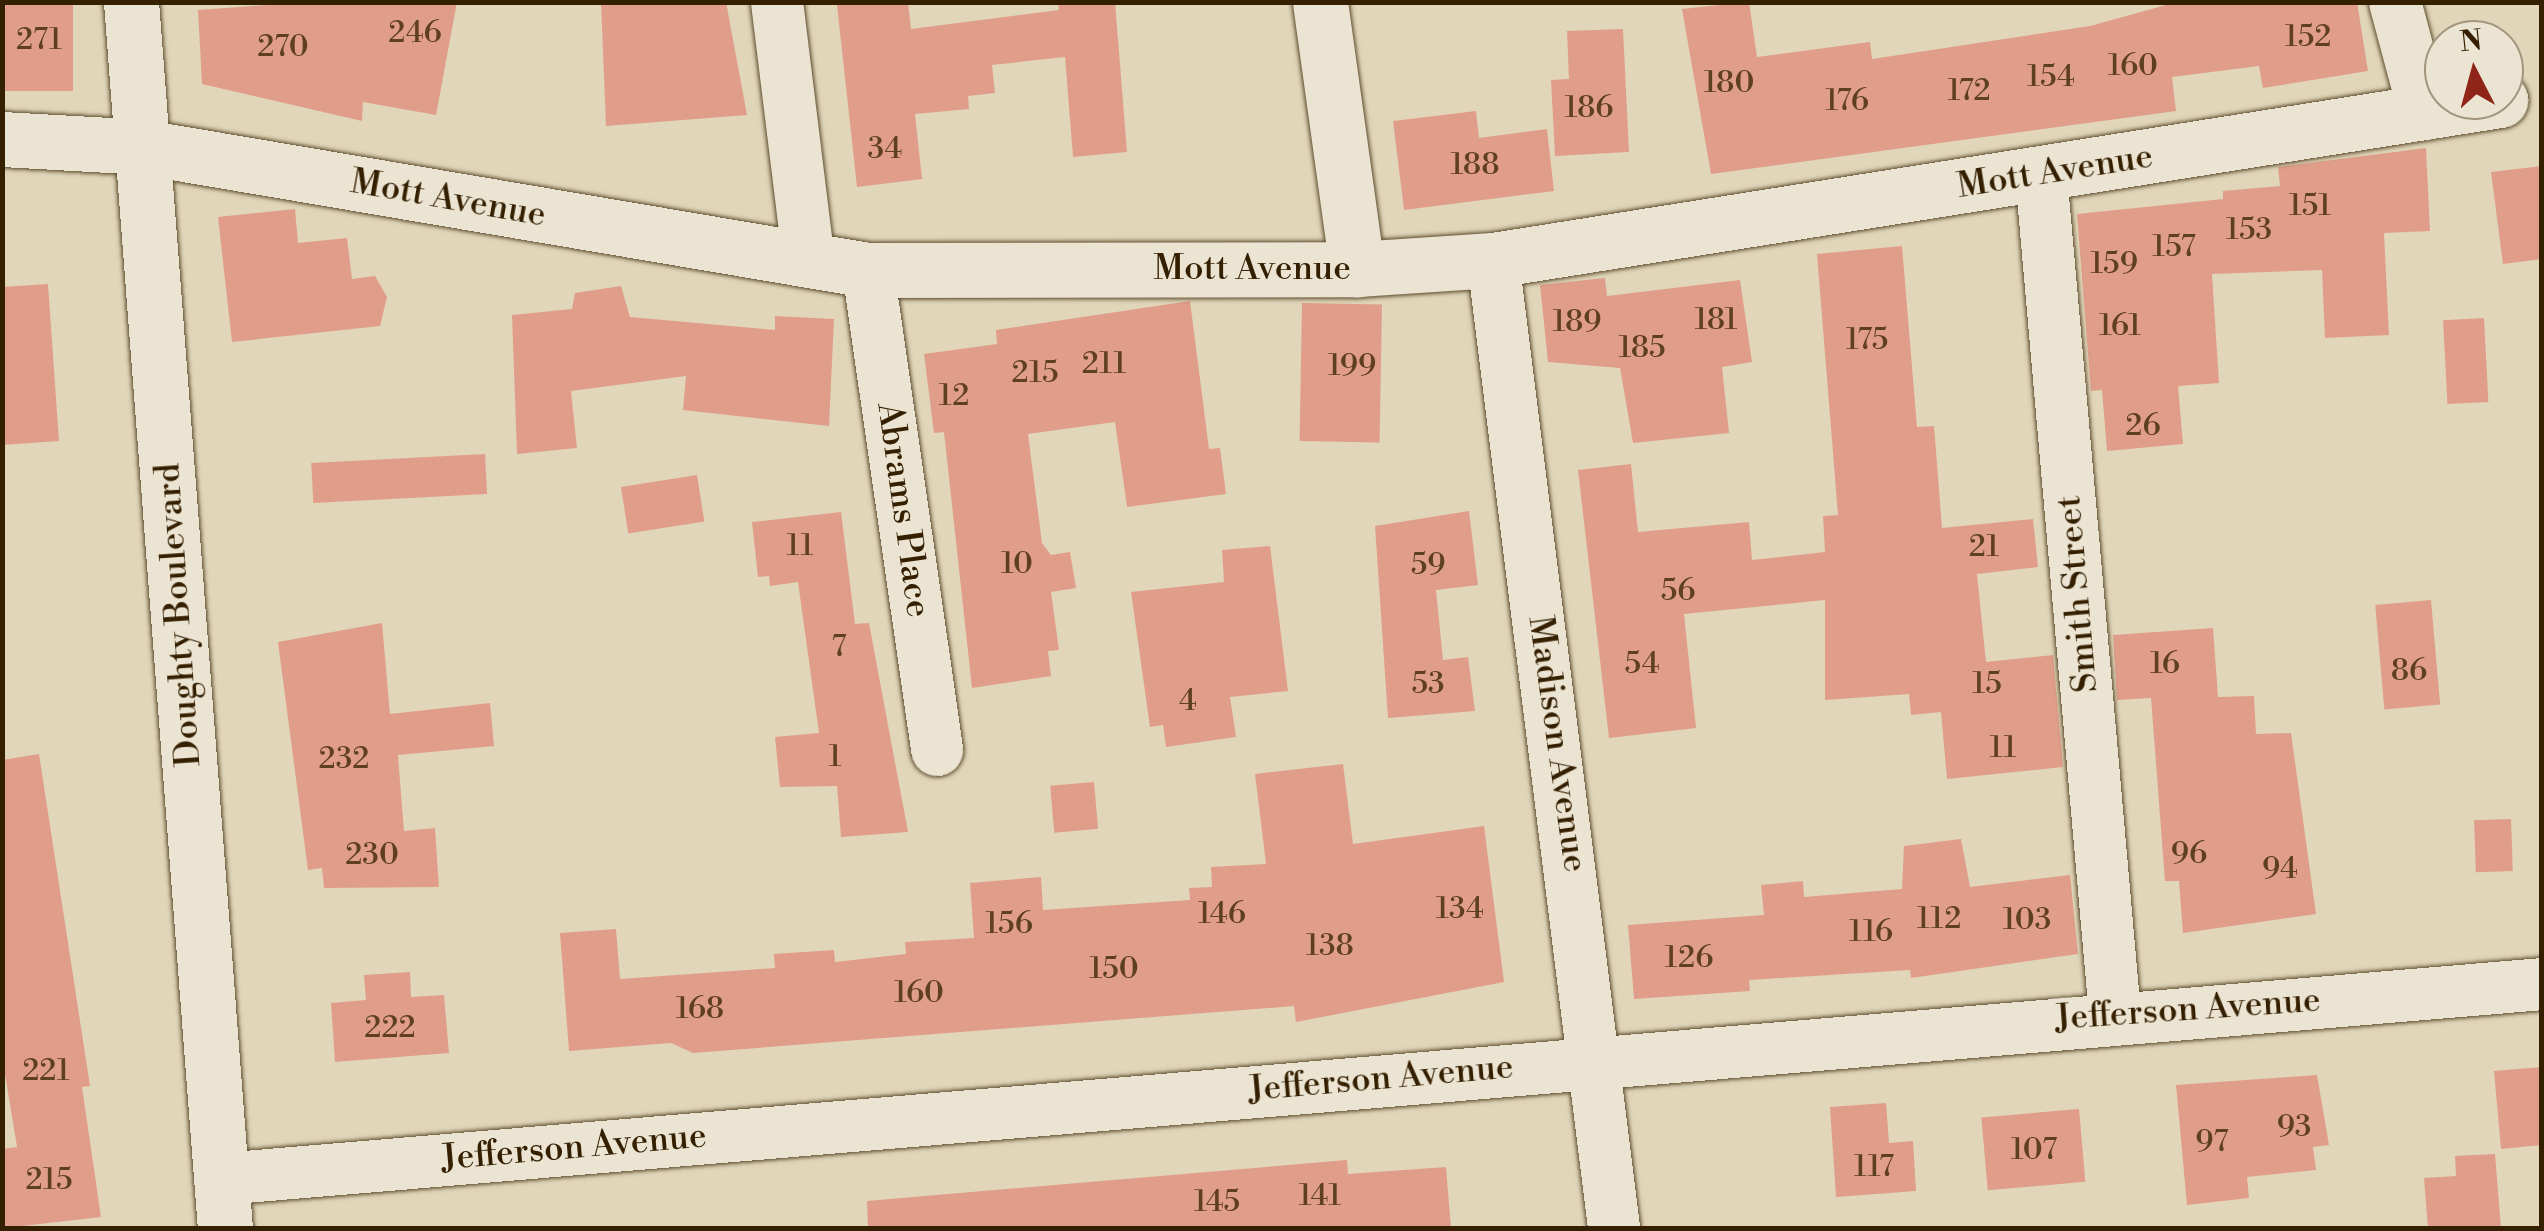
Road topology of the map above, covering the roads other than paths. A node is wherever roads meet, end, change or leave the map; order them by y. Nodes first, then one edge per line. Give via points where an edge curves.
1 (131, 2) edge
2 (777, 2) edge
3 (1320, 2) edge
4 (2395, 2) edge
5 (2424, 110) edge
6 (2424, 114) edge
7 (2, 138) edge
8 (144, 147) junction
9 (2040, 174) junction
10 (1493, 260) junction
11 (809, 262) junction
12 (1357, 269) junction
13 (868, 270) junction
14 (937, 750) dead end
15 (2542, 984) edge
16 (2115, 1015) junction
17 (1599, 1060) junction
18 (223, 1204) edge
19 (1614, 1228) edge

1 - 8 street, Doughty Boulevard
2 - 11 street
3 - 12 street
4 - 5 street
6 - 9 street, Mott Avenue
7 - 8 street, Mott Avenue
8 - 11 street, Mott Avenue
8 - 18 street, Doughty Boulevard
9 - 10 street, Mott Avenue
9 - 16 street, Smith Street
10 - 12 street, Mott Avenue
10 - 17 street, Madison Avenue
11 - 13 street, Mott Avenue
12 - 13 street, Mott Avenue
13 - 14 street, Abrams Place
15 - 16 street, Jefferson Avenue
16 - 17 street, Jefferson Avenue
17 - 18 street, Jefferson Avenue
17 - 19 street, Madison Avenue

